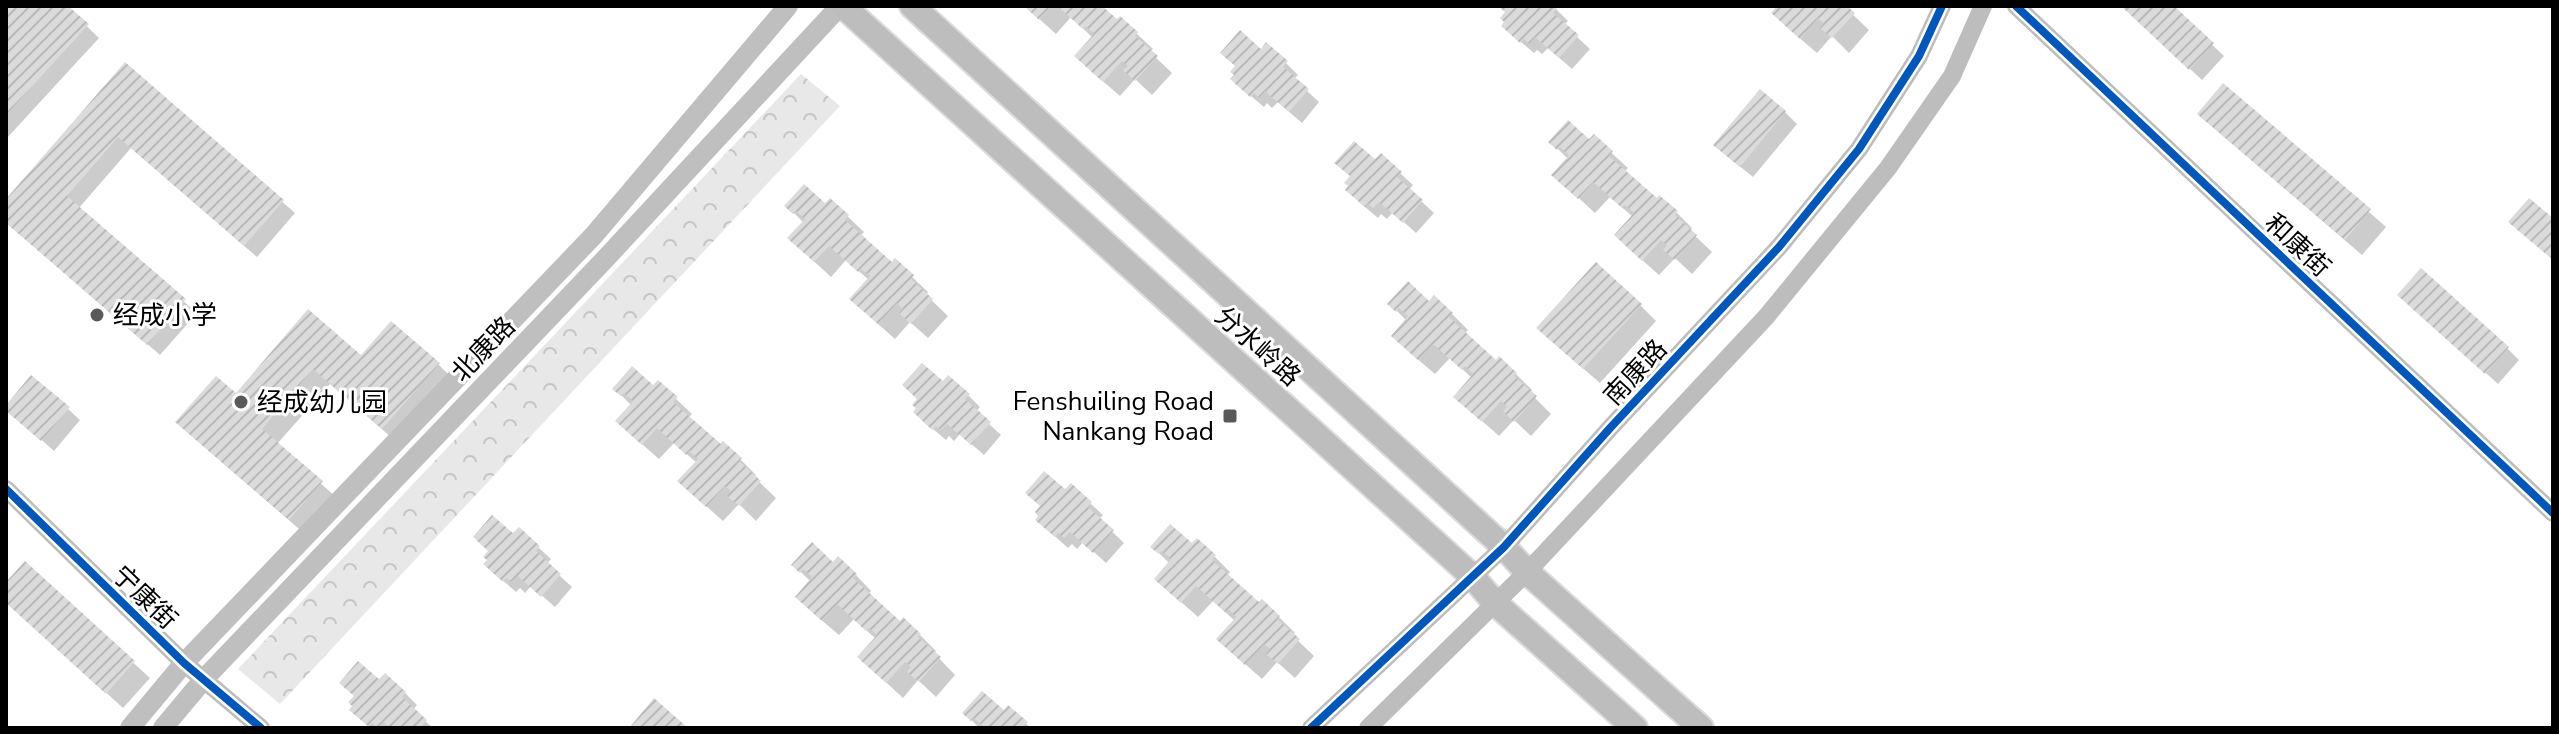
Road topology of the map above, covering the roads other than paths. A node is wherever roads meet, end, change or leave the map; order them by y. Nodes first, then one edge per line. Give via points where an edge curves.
1 (788, 6) edge
2 (841, 6) edge
3 (912, 6) edge
4 (1942, 6) edge
5 (1983, 6) edge
6 (2016, 6) edge
7 (6, 489) edge
8 (2553, 513) edge
9 (1504, 547) junction
10 (1527, 572) junction
11 (1472, 576) junction
12 (1495, 603) junction
13 (184, 663) junction
14 (204, 679) junction
15 (130, 728) edge
16 (163, 728) edge
17 (261, 728) edge
18 (1311, 728) edge
19 (1368, 728) edge
20 (1635, 728) edge
21 (1701, 728) edge

1 - 13 main road, 北康路 via 594,235
2 - 11 main road, 分水岭路
2 - 14 main road, 北康路
3 - 9 main road, 分水岭路
4 - 9 street, 南康路 via 1919,56 1859,149 1779,247
5 - 10 street via 1952,76 1888,168 1766,317
6 - 8 street, 和康街
7 - 13 street, 宁康街
9 - 10 main road, 分水岭路
9 - 11 street, 南康路
10 - 12 street
10 - 21 main road, 分水岭路
11 - 12 main road, 分水岭路
11 - 18 street, 南康路
12 - 19 street
12 - 20 main road, 分水岭路
13 - 14 street, 宁康街
13 - 15 main road, 北康路
14 - 16 main road, 北康路
14 - 17 street, 宁康街

